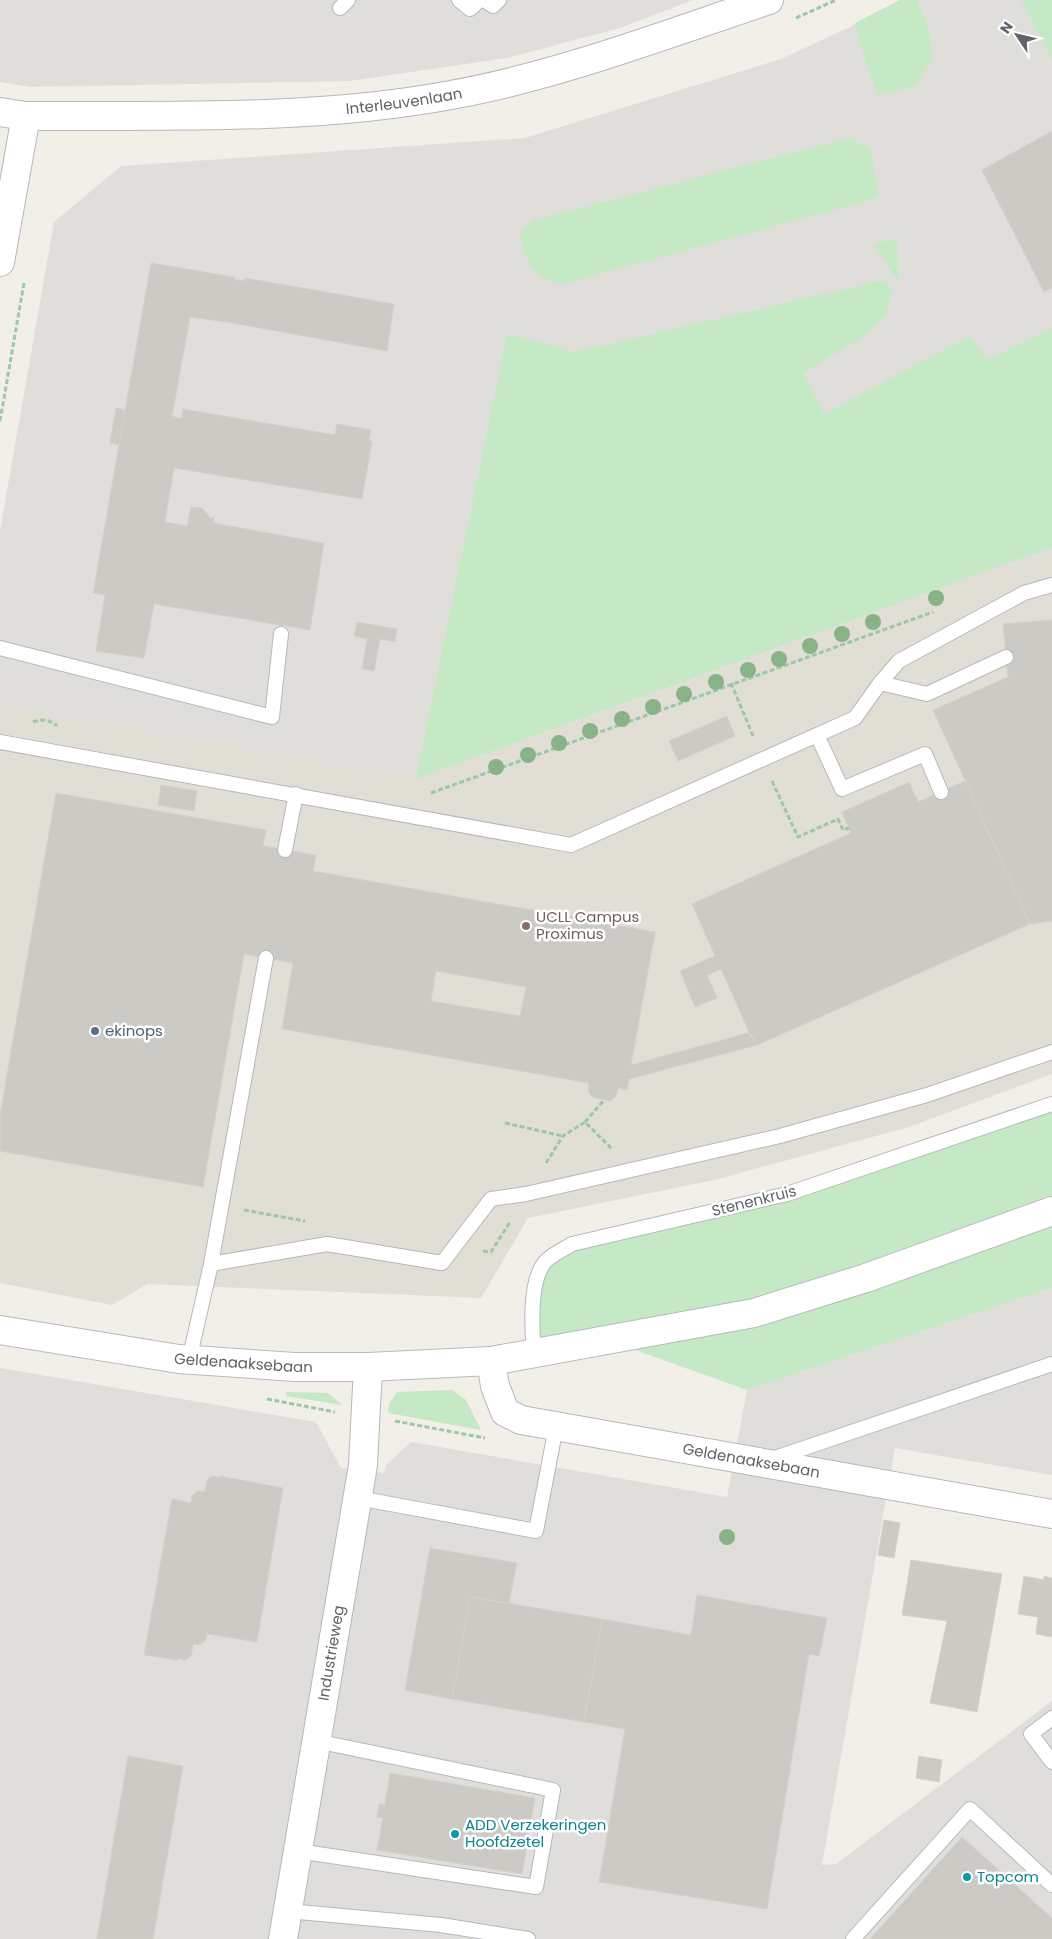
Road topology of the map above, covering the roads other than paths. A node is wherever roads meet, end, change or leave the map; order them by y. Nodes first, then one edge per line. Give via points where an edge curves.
1 (459, 0) edge
2 (480, 0) edge
3 (484, 0) edge
4 (499, 0) edge
5 (769, 0) edge
6 (13, 114) edge
7 (0, 262) edge
8 (1052, 585) edge
9 (281, 634) dead end
10 (0, 648) edge
11 (1006, 657) dead end
12 (880, 683) junction
13 (817, 735) junction
14 (0, 742) edge
15 (941, 792) dead end
16 (296, 794) junction
17 (285, 850) dead end
18 (266, 958) dead end
19 (1052, 1052) edge
20 (1052, 1104) edge
21 (1052, 1211) edge
22 (211, 1264) junction
23 (0, 1330) edge
24 (534, 1354) junction
25 (189, 1360) junction
26 (491, 1360) junction
27 (1052, 1364) edge
28 (368, 1367) junction
29 (556, 1427) junction
30 (760, 1463) junction
31 (358, 1498) junction
32 (1052, 1514) edge
33 (1052, 1718) edge
34 (316, 1741) junction
35 (1052, 1762) edge
36 (298, 1851) junction
37 (1052, 1884) edge
38 (288, 1911) junction
39 (283, 1939) edge
40 (528, 1939) edge
41 (853, 1939) edge

1 - 2 lane via 470,9
3 - 4 lane via 493,6
5 - 6 street, Interleuvenlaan via 502,85 451,96 354,109 262,114
6 - 7 street, Interleuvenlaan
8 - 12 lane via 1024,593 923,646 899,661
9 - 10 lane via 272,717
11 - 12 lane via 927,694
12 - 13 lane via 855,718
13 - 15 lane via 842,789 925,754
13 - 16 lane via 571,845
14 - 16 lane
16 - 17 lane
18 - 22 lane
19 - 22 lane via 918,1098 780,1136 526,1194 491,1199 442,1263 328,1244
20 - 24 lane, Stenenkruis via 787,1194 572,1244 547,1260 535,1283
21 - 24 street, Geldenaaksebaan via 866,1278 754,1313
22 - 25 lane
23 - 25 street, Geldenaaksebaan
24 - 26 street, Geldenaaksebaan
25 - 28 street, Geldenaaksebaan via 295,1367
26 - 28 street, Geldenaaksebaan
26 - 29 street, Geldenaaksebaan via 495,1386 505,1412 521,1420
27 - 30 lane
28 - 31 street, Industrieweg
29 - 30 street, Geldenaaksebaan
29 - 31 lane via 536,1531
30 - 32 street, Geldenaaksebaan
31 - 34 street, Industrieweg
33 - 35 lane via 1031,1734
34 - 36 street, Industrieweg
34 - 36 lane via 553,1790 536,1887
36 - 38 street, Industrieweg
37 - 41 lane via 970,1809
38 - 39 street, Industrieweg
38 - 40 lane via 441,1925

